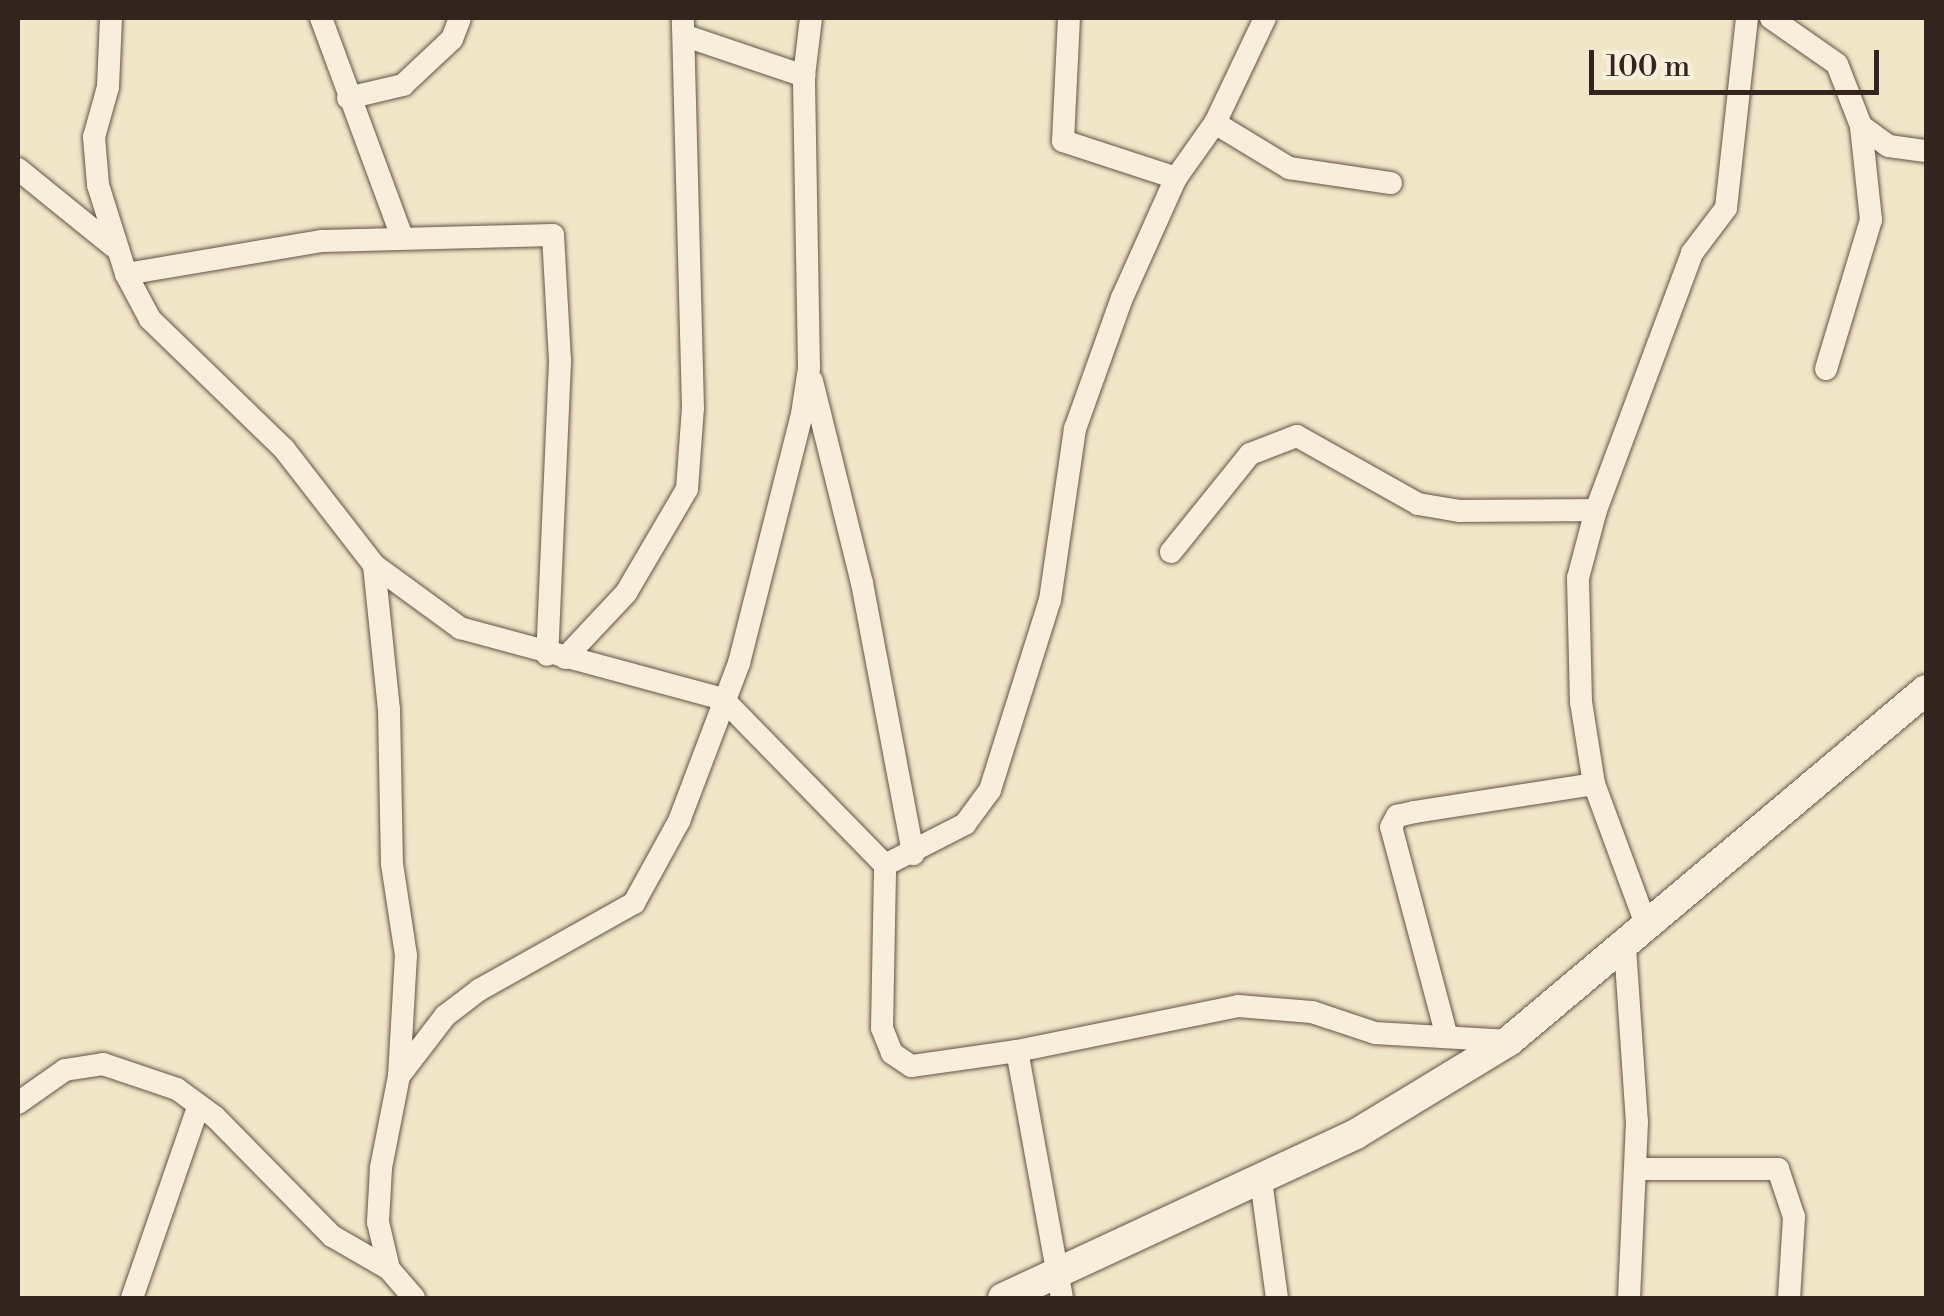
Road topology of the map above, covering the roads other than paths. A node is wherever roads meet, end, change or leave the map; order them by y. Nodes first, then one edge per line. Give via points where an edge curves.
1 (111, 18) edge
2 (322, 18) edge
3 (460, 18) edge
4 (812, 18) edge
5 (1069, 18) edge
6 (1265, 18) edge
7 (1747, 18) edge
8 (1770, 18) edge
9 (684, 27) edge
10 (804, 76) junction
11 (348, 98) junction
12 (1215, 122) junction
13 (1862, 126) junction
14 (1926, 151) edge
15 (18, 169) edge
16 (1176, 178) junction
17 (1391, 183) dead end
18 (402, 236) junction
19 (113, 246) junction
20 (126, 274) junction
21 (809, 368) junction
22 (1826, 368) dead end
23 (1596, 510) junction
24 (1171, 552) dead end
25 (374, 566) junction
26 (556, 657) junction
27 (1926, 690) edge
28 (723, 699) junction
29 (1594, 784) junction
30 (912, 854) junction
31 (884, 865) junction
32 (1636, 937) junction
33 (1447, 1036) junction
34 (1508, 1041) junction
35 (1017, 1051) junction
36 (399, 1076) junction
37 (18, 1102) edge
38 (199, 1105) junction
39 (1637, 1169) junction
40 (1261, 1180) junction
41 (390, 1270) junction
42 (1060, 1286) edge
43 (132, 1298) edge
44 (414, 1298) edge
45 (1003, 1298) edge
46 (1276, 1298) edge
47 (1628, 1298) edge
48 (1789, 1298) edge

1 - 19 street via 108,87 94,137
2 - 11 street
3 - 11 street via 452,39 403,85
4 - 10 street
5 - 16 street via 1063,141
6 - 12 street
7 - 23 street via 1726,208 1692,253
8 - 13 street via 1837,64
9 - 10 street
9 - 26 street via 693,408 687,490 626,593
10 - 21 street
11 - 18 street
12 - 16 street
12 - 17 street via 1289,168
13 - 14 street via 1888,146
13 - 22 street via 1870,220
15 - 19 street
16 - 30 street via 1122,298 1075,429 1050,600 990,790 964,824
18 - 20 street via 322,241
18 - 26 street via 546,232 558,244
19 - 20 street
20 - 25 street via 150,319 284,449
21 - 28 street via 763,576
21 - 30 street via 862,584
23 - 24 street via 1460,511 1418,504 1298,436 1250,454
23 - 29 street via 1578,578 1581,702
25 - 26 street via 460,628
25 - 36 street via 389,709 392,864 406,955
26 - 28 street
27 - 32 street
28 - 31 street
28 - 36 street via 679,822 634,903 479,990 445,1016
29 - 32 street
29 - 33 street via 1415,812 1397,816 1390,826
30 - 31 street
31 - 35 street via 882,1028 892,1053 911,1066
32 - 34 street
32 - 39 street
33 - 34 street
33 - 35 street via 1375,1032 1312,1012 1238,1006
34 - 40 street via 1400,1110
35 - 42 street
36 - 41 street via 380,1168 378,1222
37 - 38 street via 65,1070 103,1064 136,1071
38 - 41 street via 332,1236
38 - 43 street
39 - 47 street
39 - 48 street via 1778,1169 1794,1217
40 - 42 street
40 - 46 street
41 - 44 street
42 - 45 street

